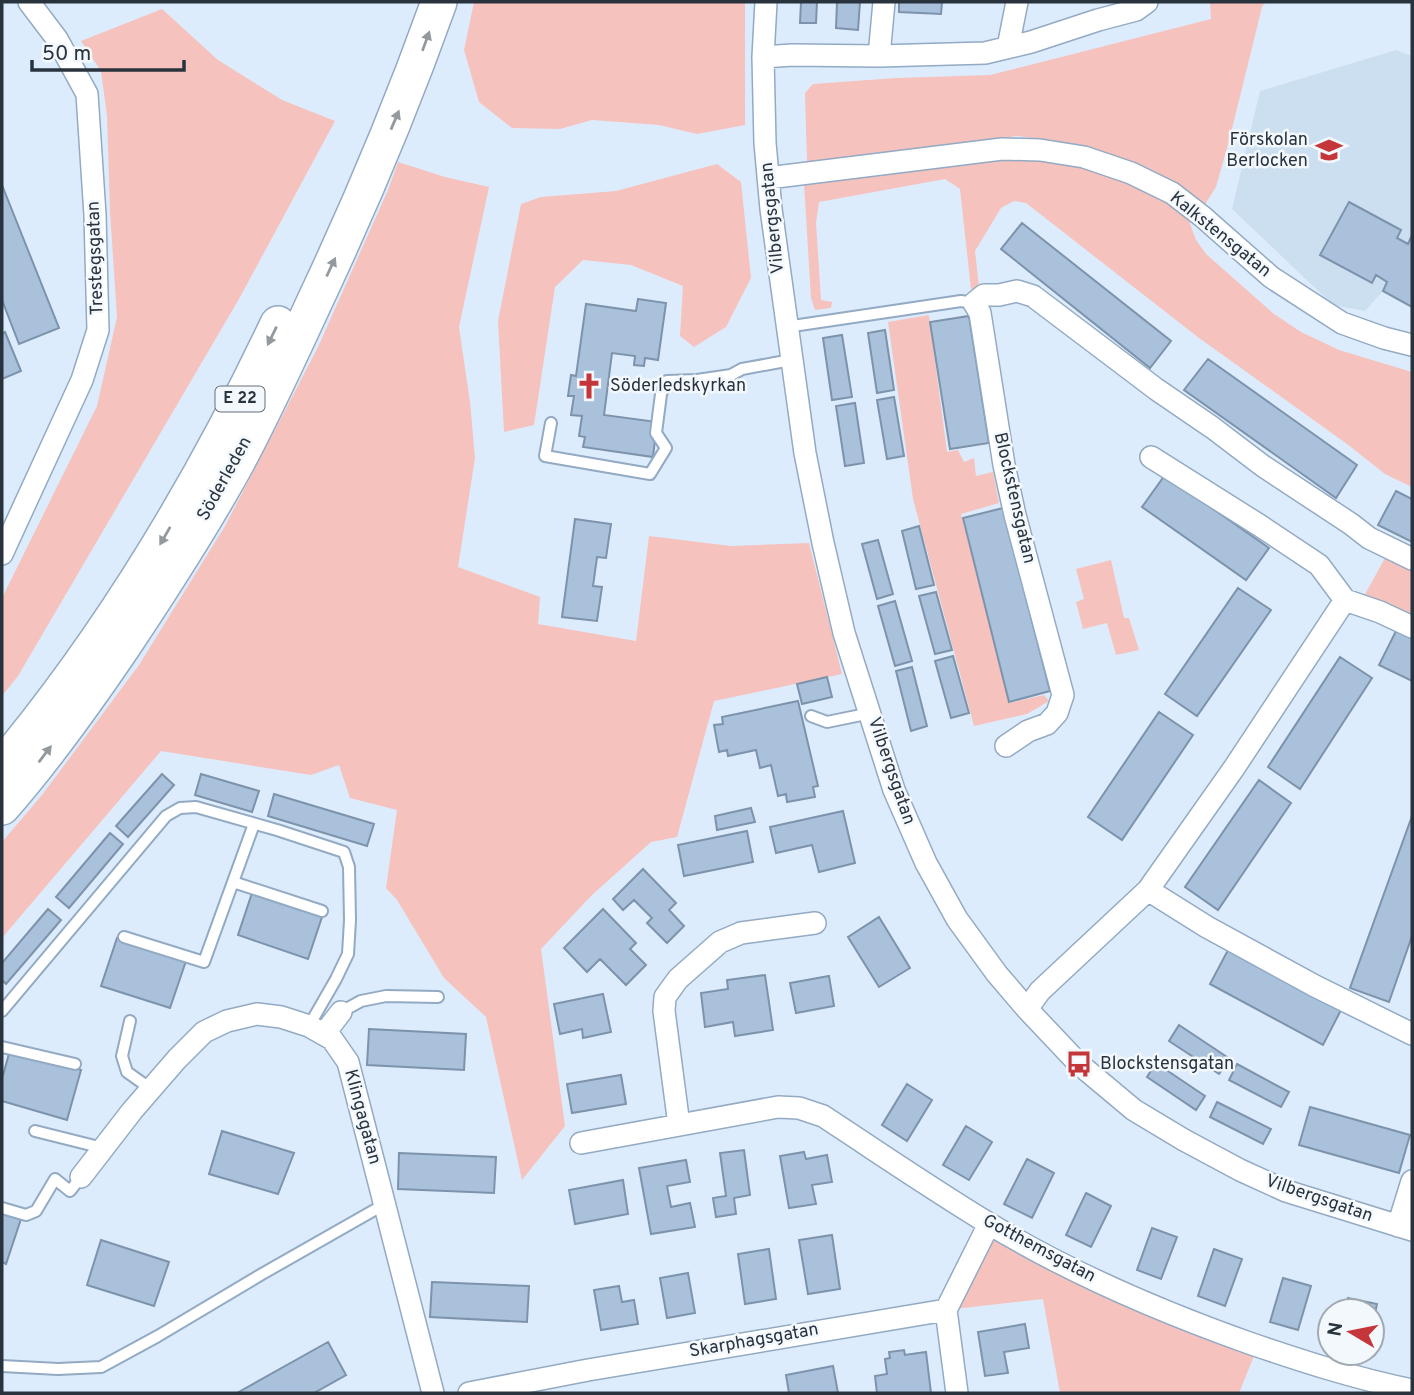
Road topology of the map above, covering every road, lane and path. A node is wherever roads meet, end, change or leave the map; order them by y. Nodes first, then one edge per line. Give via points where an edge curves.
1 (29, 2) edge
2 (414, 2) edge
3 (439, 2) edge
4 (766, 2) edge
5 (884, 2) edge
6 (1017, 2) edge
7 (1147, 2) edge
8 (1100, 11) edge
9 (1008, 47) junction
10 (879, 56) junction
11 (763, 57) junction
12 (768, 178) junction
13 (974, 303) junction
14 (786, 327) junction
15 (1412, 345) edge
16 (791, 360) junction
17 (551, 423) dead end
18 (1151, 457) dead end
19 (2, 554) edge
20 (1412, 559) edge
21 (1345, 600) junction
22 (1412, 627) edge
23 (871, 713) junction
24 (811, 716) dead end
25 (1006, 746) dead end
26 (2, 766) edge
27 (2, 807) edge
28 (254, 824) junction
29 (233, 882) junction
30 (1148, 890) junction
31 (322, 911) dead end
32 (815, 923) dead end
33 (124, 937) dead end
34 (438, 998) dead end
35 (1027, 1009) junction
36 (2, 1011) edge
37 (341, 1012) joint
38 (130, 1021) dead end
39 (316, 1030) junction
40 (1412, 1034) edge
41 (2, 1046) edge
42 (75, 1063) dead end
43 (151, 1089) junction
44 (679, 1125) junction
45 (35, 1131) dead end
46 (581, 1143) dead end
47 (103, 1148) junction
48 (81, 1177) joint
49 (1412, 1181) edge
50 (385, 1204) junction
51 (2, 1208) edge
52 (989, 1224) junction
53 (1405, 1228) edge
54 (946, 1310) junction
55 (2, 1366) edge
56 (1412, 1390) edge
57 (433, 1393) edge
58 (469, 1393) edge
59 (957, 1393) edge

1 - 19 street, Trestegsgatan via 57,39 87,94 98,330 82,380
2 -> 26 highway, Söderleden / E 22 via 325,224 205,467 109,625
27 -> 3 highway, Söderleden / E 22 via 116,657 170,577 237,461 350,224 412,80
4 - 11 street, Vilbergsgatan
5 - 10 street
6 - 9 street
7 - 8 street via 1136,10
8 - 9 street via 1031,42
9 - 10 street via 985,53
10 - 11 street
11 - 12 street, Vilbergsgatan
12 - 14 street, Vilbergsgatan
12 - 15 street, Kalkstensgatan via 1002,149 1084,157 1172,193 1271,277 1342,323
13 - 14 lane via 961,301
13 - 20 street via 984,295 1017,290 1033,296 1263,466 1368,538
13 - 25 street, Blockstensgatan via 980,313 1015,515 1063,695 1047,724
14 - 16 street, Vilbergsgatan
16 - 17 lane via 731,375 667,381 656,433 666,448 650,474 545,456
16 - 23 street, Vilbergsgatan via 823,543 844,633
18 - 21 street via 1319,565
21 - 22 street
21 - 30 street
23 - 24 lane via 827,722
23 - 35 street, Vilbergsgatan via 894,790 926,863 957,919
28 - 29 lane
28 - 36 lane via 196,807 180,808 166,816
28 - 39 lane via 344,852 349,867 348,954
29 - 31 lane
29 - 33 lane via 204,962
30 - 35 street via 1040,991
30 - 40 street via 1315,986
32 - 44 street via 741,933 720,942 678,979 665,997
34 - 37 lane via 386,996 361,1001
35 - 53 street, Vilbergsgatan via 1079,1064 1135,1110 1184,1140 1286,1191
37 - 39 street
38 - 43 lane via 122,1056 127,1073
39 - 43 street via 257,1014 227,1021 204,1032
39 - 50 street, Klingagatan via 332,1039 348,1062
41 - 42 lane
43 - 47 street
44 - 46 street, Gotthemsgatan
44 - 52 street, Gotthemsgatan via 778,1107 799,1108 823,1116
45 - 47 lane
47 - 48 street
48 - 51 lane via 70,1191 55,1179 36,1211 26,1215
49 - 53 street
50 - 55 lane via 101,1367
50 - 57 street, Klingagatan
52 - 54 street
52 - 56 street, Gotthemsgatan via 1138,1301 1198,1325
54 - 58 street, Skarphagsgatan
54 - 59 street

